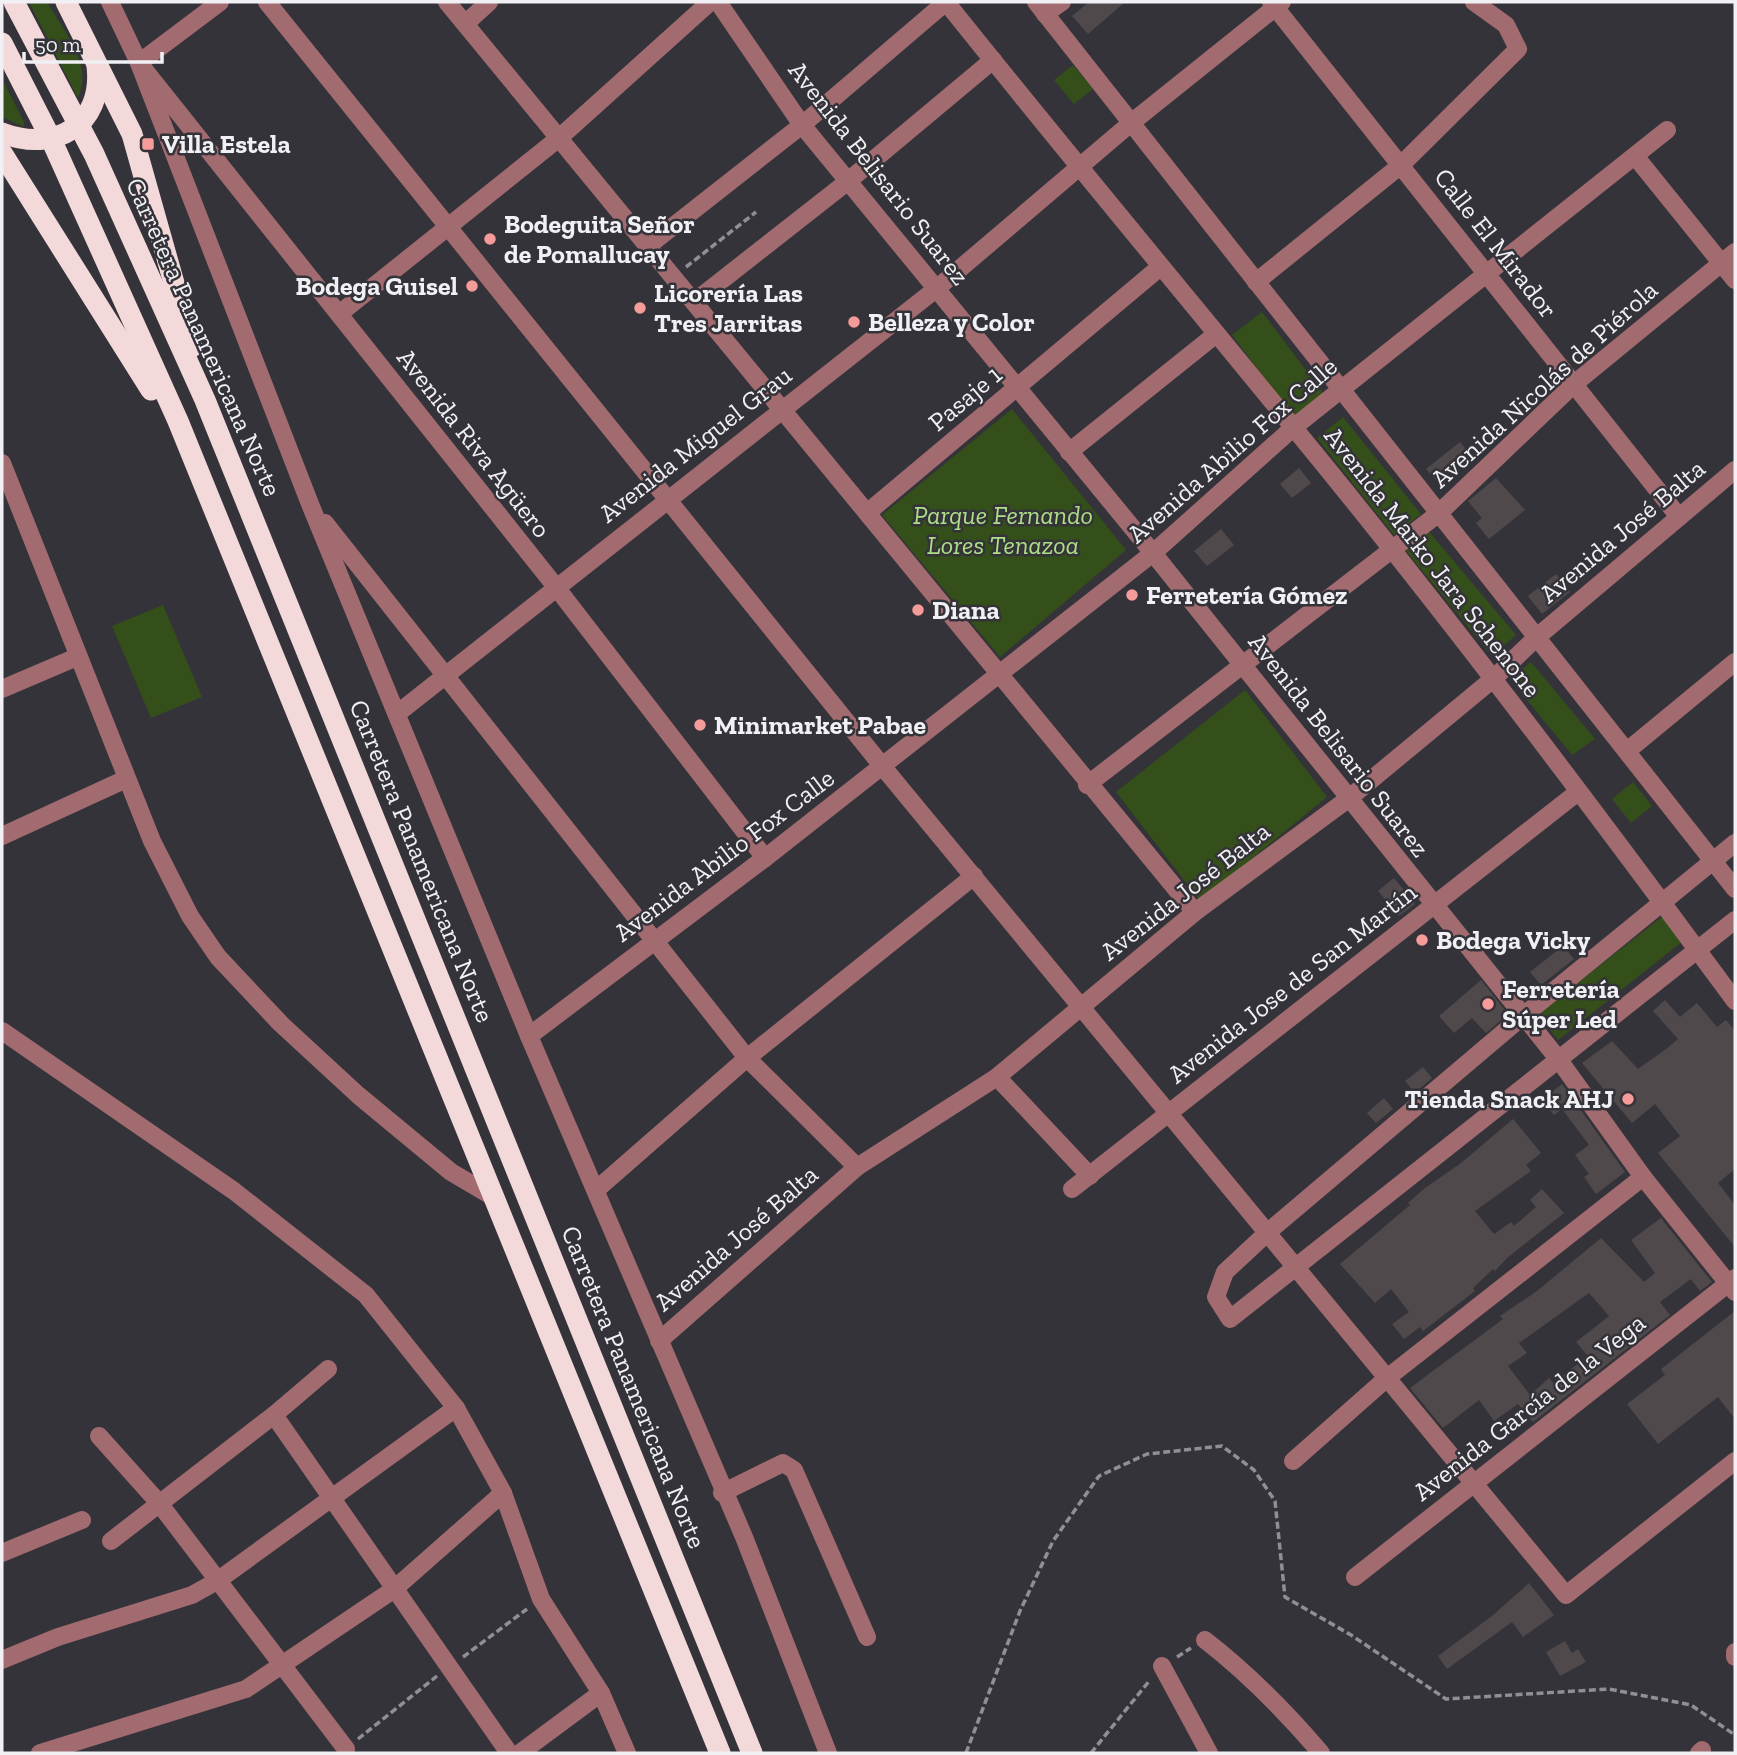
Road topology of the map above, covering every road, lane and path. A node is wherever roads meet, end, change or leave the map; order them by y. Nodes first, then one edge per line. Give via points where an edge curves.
1 (13, 2) edge
2 (66, 2) edge
3 (110, 2) edge
4 (220, 2) edge
5 (267, 2) edge
6 (447, 2) edge
7 (489, 2) edge
8 (710, 2) edge
9 (718, 2) edge
10 (946, 2) edge
11 (1062, 2) edge
12 (1474, 2) edge
13 (1276, 3) edge
14 (1040, 8) edge
15 (465, 24) junction
16 (2, 43) edge
17 (993, 60) junction
18 (96, 61) junction
19 (139, 63) junction
20 (1131, 123) junction
21 (78, 124) junction
22 (802, 125) junction
23 (1667, 130) dead end
24 (2, 133) edge
25 (559, 138) junction
26 (51, 139) junction
27 (2, 153) edge
28 (1635, 156) junction
29 (1401, 165) junction
30 (1079, 170) junction
31 (847, 182) junction
32 (756, 212) dead end
33 (448, 226) junction
34 (648, 246) junction
35 (1729, 258) edge
36 (1159, 268) junction
37 (684, 269) dead end
38 (1487, 272) junction
39 (1735, 281) edge
40 (1256, 282) junction
41 (936, 289) junction
42 (694, 302) junction
43 (339, 314) junction
44 (1215, 335) junction
45 (1574, 384) junction
46 (1017, 388) junction
47 (1341, 390) junction
48 (205, 400) junction
49 (781, 410) junction
50 (178, 421) junction
51 (1294, 427) junction
52 (1069, 452) junction
53 (2, 463) edge
54 (1735, 470) edge
55 (667, 499) junction
56 (310, 505) junction
57 (867, 513) junction
58 (1438, 514) junction
59 (1679, 517) junction
60 (1390, 550) junction
61 (1153, 553) junction
62 (555, 587) junction
63 (1536, 637) junction
64 (78, 657) junction
65 (1735, 662) edge
66 (1241, 664) junction
67 (998, 672) junction
68 (445, 675) junction
69 (1493, 679) junction
70 (2, 689) edge
71 (398, 713) junction
72 (1627, 751) junction
73 (883, 766) junction
74 (126, 779) junction
75 (1087, 785) junction
76 (1578, 792) junction
77 (1348, 799) junction
78 (2, 836) edge
79 (1735, 844) edge
80 (765, 858) junction
81 (1714, 862) junction
82 (974, 876) junction
83 (1735, 889) edge
84 (1664, 903) junction
85 (1433, 906) junction
86 (1195, 912) junction
87 (1735, 920) edge
88 (655, 942) junction
89 (1698, 950) junction
90 (1735, 1001) edge
91 (1083, 1007) junction
92 (1523, 1016) junction
93 (2, 1031) edge
94 (529, 1036) junction
95 (747, 1058) junction
96 (1559, 1060) junction
97 (998, 1077) junction
98 (1170, 1113) junction
99 (857, 1167) junction
100 (1090, 1176) junction
101 (1643, 1177) junction
102 (1072, 1189) dead end
103 (596, 1190) junction
104 (495, 1198) junction
105 (1268, 1232) junction
106 (1295, 1268) junction
107 (1733, 1285) edge
108 (659, 1341) junction
109 (328, 1369) dead end
110 (1387, 1378) junction
111 (456, 1408) junction
112 (274, 1415) junction
113 (99, 1436) dead end
114 (1293, 1461) dead end
115 (1735, 1461) edge
116 (1474, 1483) junction
117 (503, 1493) junction
118 (722, 1493) junction
119 (332, 1500) junction
120 (159, 1503) junction
121 (82, 1521) dead end
122 (111, 1541) dead end
123 (2, 1553) edge
124 (1355, 1577) dead end
125 (217, 1581) junction
126 (393, 1590) junction
127 (867, 1637) dead end
128 (1205, 1640) joint
129 (2, 1660) edge
130 (1162, 1665) junction
131 (280, 1666) junction
132 (601, 1693) junction
133 (1735, 1735) edge
134 (346, 1749) dead end
135 (40, 1753) edge
136 (509, 1753) edge
137 (520, 1753) edge
138 (627, 1753) edge
139 (720, 1753) edge
140 (752, 1753) edge
141 (828, 1753) edge
142 (966, 1753) edge
143 (1091, 1753) edge
144 (1209, 1753) edge
145 (1321, 1753) edge

1 - 21 highway, Carretera Panamericana Norte
2 - 18 highway
3 - 19 street
4 - 19 street
5 - 33 street
6 - 15 street
7 - 15 street
8 - 25 street
9 - 22 street, Avenida Belisario Suarez
10 - 17 street, Avenida Marko Jara Schenone
10 - 22 street
11 - 14 street
12 - 29 street via 1506,25 1518,49
13 - 20 street, Avenida Miguel Grau
13 - 29 street, Calle El Mirador
14 - 20 street, Avenida Marko Jara Schenone
15 - 25 street
16 - 26 highway
17 - 30 street, Avenida Marko Jara Schenone
17 - 31 street
18 - 21 highway via 96,94
18 - 48 highway via 132,134
19 - 43 street, Avenida Riva Agüero
19 - 56 street
20 - 30 street, Avenida Miguel Grau
20 - 40 street, Avenida Marko Jara Schenone
21 - 26 highway via 71,132
21 - 48 highway, Carretera Panamericana Norte
22 - 31 street, Avenida Belisario Suarez
22 - 34 street
23 - 28 street, Avenida Abilio Fox Calle
24 - 26 highway via 34,141
25 - 33 street
25 - 34 street
26 - 50 highway
27 - 50 highway via 155,397
28 - 35 street
28 - 38 street, Avenida Abilio Fox Calle
29 - 38 street, Calle El Mirador
29 - 40 street
30 - 36 street, Avenida Marko Jara Schenone
30 - 41 street, Avenida Miguel Grau
31 - 41 street, Avenida Belisario Suarez
31 - 42 street
32 - 37 path
33 - 43 street
33 - 55 street
34 - 42 street
35 - 39 street
35 - 45 street, Avenida Nicolás de Piérola
36 - 44 street, Avenida Marko Jara Schenone
36 - 46 street, Pasaje 1
38 - 45 street, Calle El Mirador
38 - 47 street, Avenida Abilio Fox Calle
40 - 47 street, Avenida Marko Jara Schenone
41 - 46 street, Avenida Belisario Suarez
41 - 49 street, Avenida Miguel Grau
42 - 49 street
43 - 62 street, Avenida Riva Agüero
44 - 51 street, Avenida Marko Jara Schenone
44 - 52 street
45 - 58 street, Avenida Nicolás de Piérola
45 - 59 street, Calle El Mirador
46 - 52 street, Avenida Belisario Suarez
46 - 57 street, Pasaje 1
47 - 51 street, Avenida Abilio Fox Calle
47 - 58 street, Avenida Marko Jara Schenone
48 - 140 highway, Carretera Panamericana Norte
49 - 55 street, Avenida Miguel Grau
49 - 57 street
50 - 104 highway
51 - 60 street, Avenida Marko Jara Schenone
51 - 61 street, Avenida Abilio Fox Calle
52 - 61 street, Avenida Belisario Suarez
53 - 64 street
54 - 59 street, Avenida José Balta
55 - 62 street, Avenida Miguel Grau
55 - 73 street
56 - 68 street
56 - 71 street
57 - 67 street
58 - 60 street, Avenida Nicolás de Piérola
58 - 63 street, Avenida Marko Jara Schenone
59 - 63 street, Avenida José Balta
60 - 66 street, Avenida Nicolás de Piérola
60 - 69 street, Avenida Marko Jara Schenone
61 - 66 street, Avenida Belisario Suarez
61 - 67 street, Avenida Abilio Fox Calle
62 - 68 street, Avenida Miguel Grau
62 - 80 street, Avenida Riva Agüero
63 - 69 street, Avenida José Balta
63 - 72 street, Avenida Marko Jara Schenone
64 - 70 street
64 - 74 street
65 - 72 street
66 - 75 street, Avenida Nicolás de Piérola
66 - 77 street, Avenida Belisario Suarez
67 - 73 street, Avenida Abilio Fox Calle
67 - 75 street
68 - 71 street, Avenida Miguel Grau
68 - 88 street
69 - 76 street, Avenida Marko Jara Schenone
69 - 77 street, Avenida José Balta
71 - 94 street
72 - 81 street, Avenida Marko Jara Schenone
73 - 80 street, Avenida Abilio Fox Calle
73 - 82 street
74 - 78 street
74 - 104 street via 190,916 218,957 358,1095 451,1172
75 - 86 street
76 - 84 street, Avenida Marko Jara Schenone
76 - 85 street, Avenida Jose de San Martín
77 - 85 street, Avenida Belisario Suarez
77 - 86 street, Avenida José Balta
79 - 81 street
80 - 88 street, Avenida Abilio Fox Calle
81 - 83 street, Avenida Marko Jara Schenone
81 - 84 street
82 - 91 street
82 - 95 street
84 - 89 street, Avenida Marko Jara Schenone
84 - 92 street
85 - 92 street, Avenida Belisario Suarez
85 - 98 street, Avenida Jose de San Martín
86 - 91 street, Avenida José Balta
87 - 89 street
88 - 94 street, Avenida Abilio Fox Calle
88 - 95 street
89 - 90 street, Avenida Marko Jara Schenone
89 - 96 street
91 - 97 street, Avenida José Balta
91 - 98 street
92 - 96 street, Avenida Belisario Suarez
92 - 105 street
93 - 111 street via 234,1191 366,1294
94 - 103 street
95 - 99 street
95 - 103 street
96 - 101 street, Avenida Belisario Suarez
96 - 106 street
97 - 99 street, Avenida José Balta
97 - 100 street
98 - 100 street, Avenida Jose de San Martín
98 - 105 street
99 - 108 street, Avenida José Balta
100 - 102 street, Avenida Jose de San Martín
101 - 107 street, Avenida Belisario Suarez
101 - 110 street
103 - 108 street
104 - 139 highway
105 - 106 street
105 - 106 street via 1226,1272 1216,1297 1230,1319
106 - 110 street
107 - 116 street, Avenida García de la Vega
108 - 118 street
109 - 112 street
110 - 114 street
110 - 116 street
111 - 117 street
111 - 119 street
112 - 119 street
112 - 120 street
113 - 120 street
115 - 116 street via 1566,1595
116 - 124 street, Avenida García de la Vega
117 - 126 street
117 - 132 street via 541,1599
118 - 127 street via 783,1463 794,1470
118 - 141 street via 744,1537
119 - 125 street
119 - 126 street
120 - 122 street
120 - 125 street
121 - 123 street
125 - 129 street via 192,1595 58,1637
125 - 131 street
126 - 131 street
126 - 136 street
128 - 130 path
128 - 145 street via 1275,1702
130 - 143 path
130 - 144 street
131 - 134 street
131 - 135 street via 246,1689
132 - 137 street
132 - 138 street
133 - 142 path via 1691,1705 1609,1689 1446,1699 1285,1597 1275,1501 1254,1470 1222,1446 1147,1454 1099,1476 1048,1552 1020,1611

